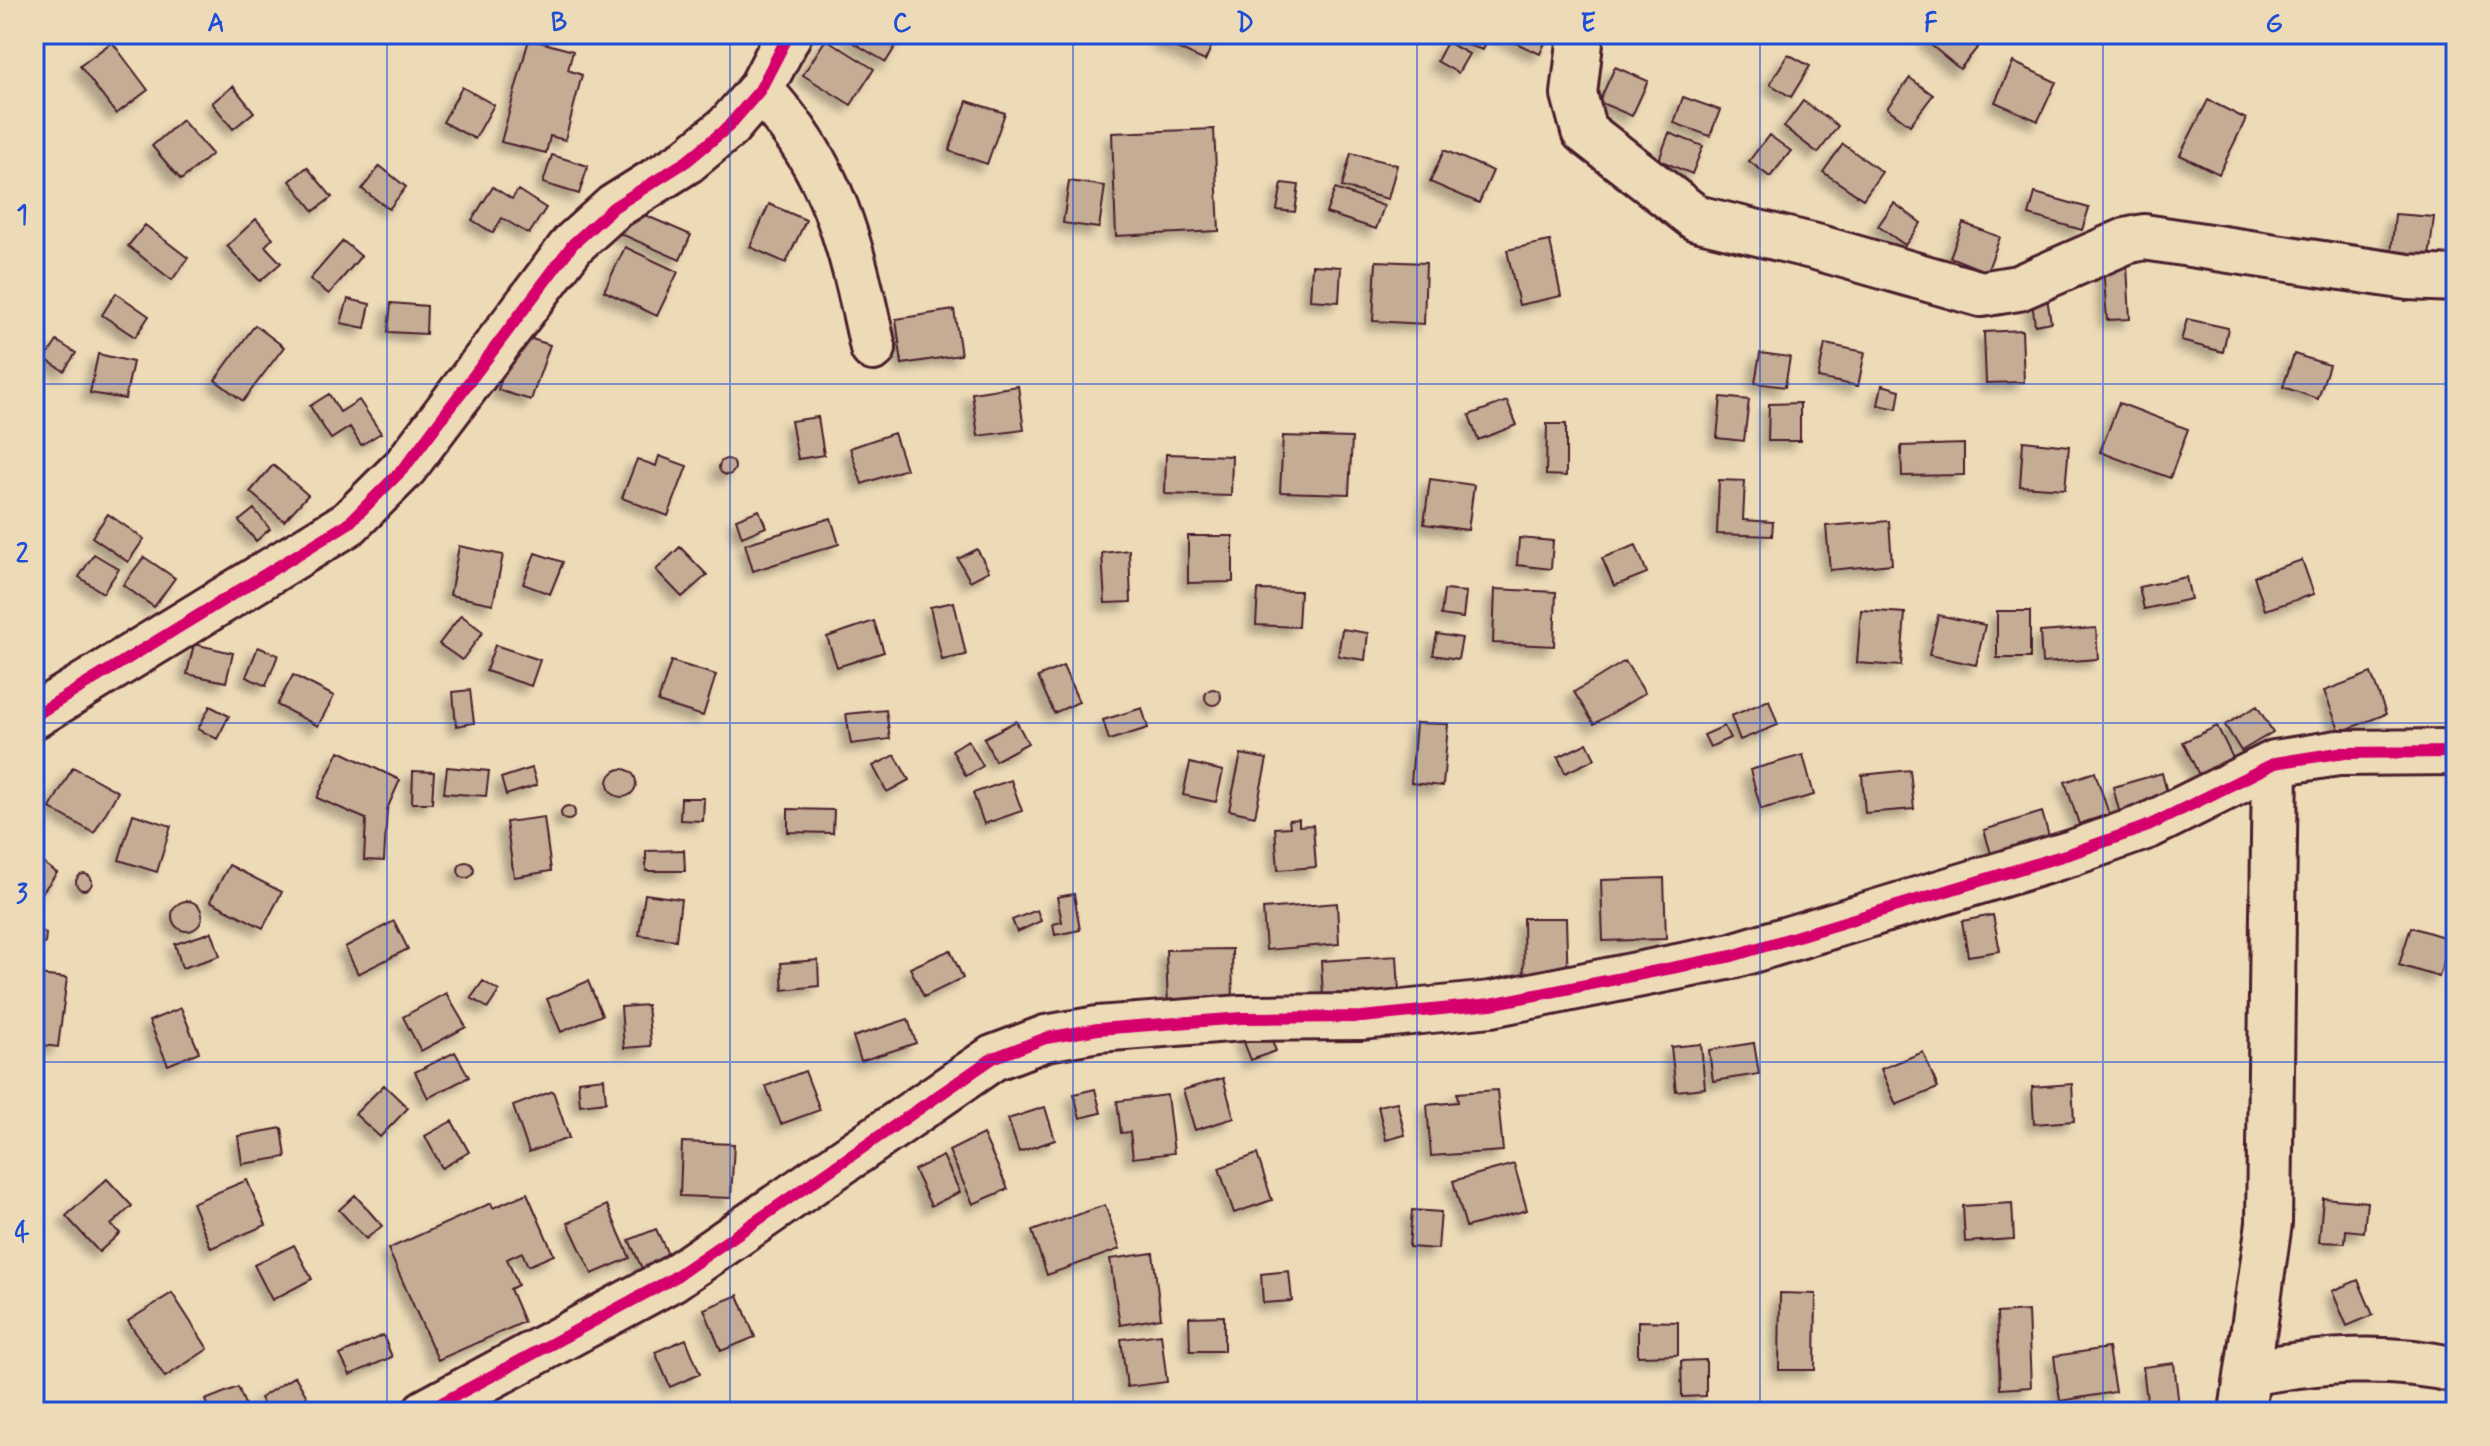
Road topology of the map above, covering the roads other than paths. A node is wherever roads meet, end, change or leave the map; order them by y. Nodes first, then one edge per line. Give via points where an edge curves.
1 (789, 34) edge
2 (1581, 34) edge
3 (760, 90) junction
4 (2456, 279) edge
5 (873, 348) dead end
6 (34, 716) edge
7 (2456, 752) edge
8 (2275, 763) junction
9 (2456, 1370) edge
10 (2245, 1393) edge
11 (425, 1412) edge

1 - 3 street
2 - 4 street via 1574,94 1584,131 1696,218 1981,294 2018,288 2144,237 2408,277
3 - 5 street via 793,124 815,158 845,234
3 - 6 street via 728,127 687,161 614,207 573,244 405,467 349,523
7 - 8 street via 2338,753
8 - 10 street via 2269,1223
8 - 11 street via 2148,826 1732,956 1491,1004 1362,1017 1213,1020 1046,1038 993,1058 672,1279
9 - 10 street via 2415,1361 2313,1361

